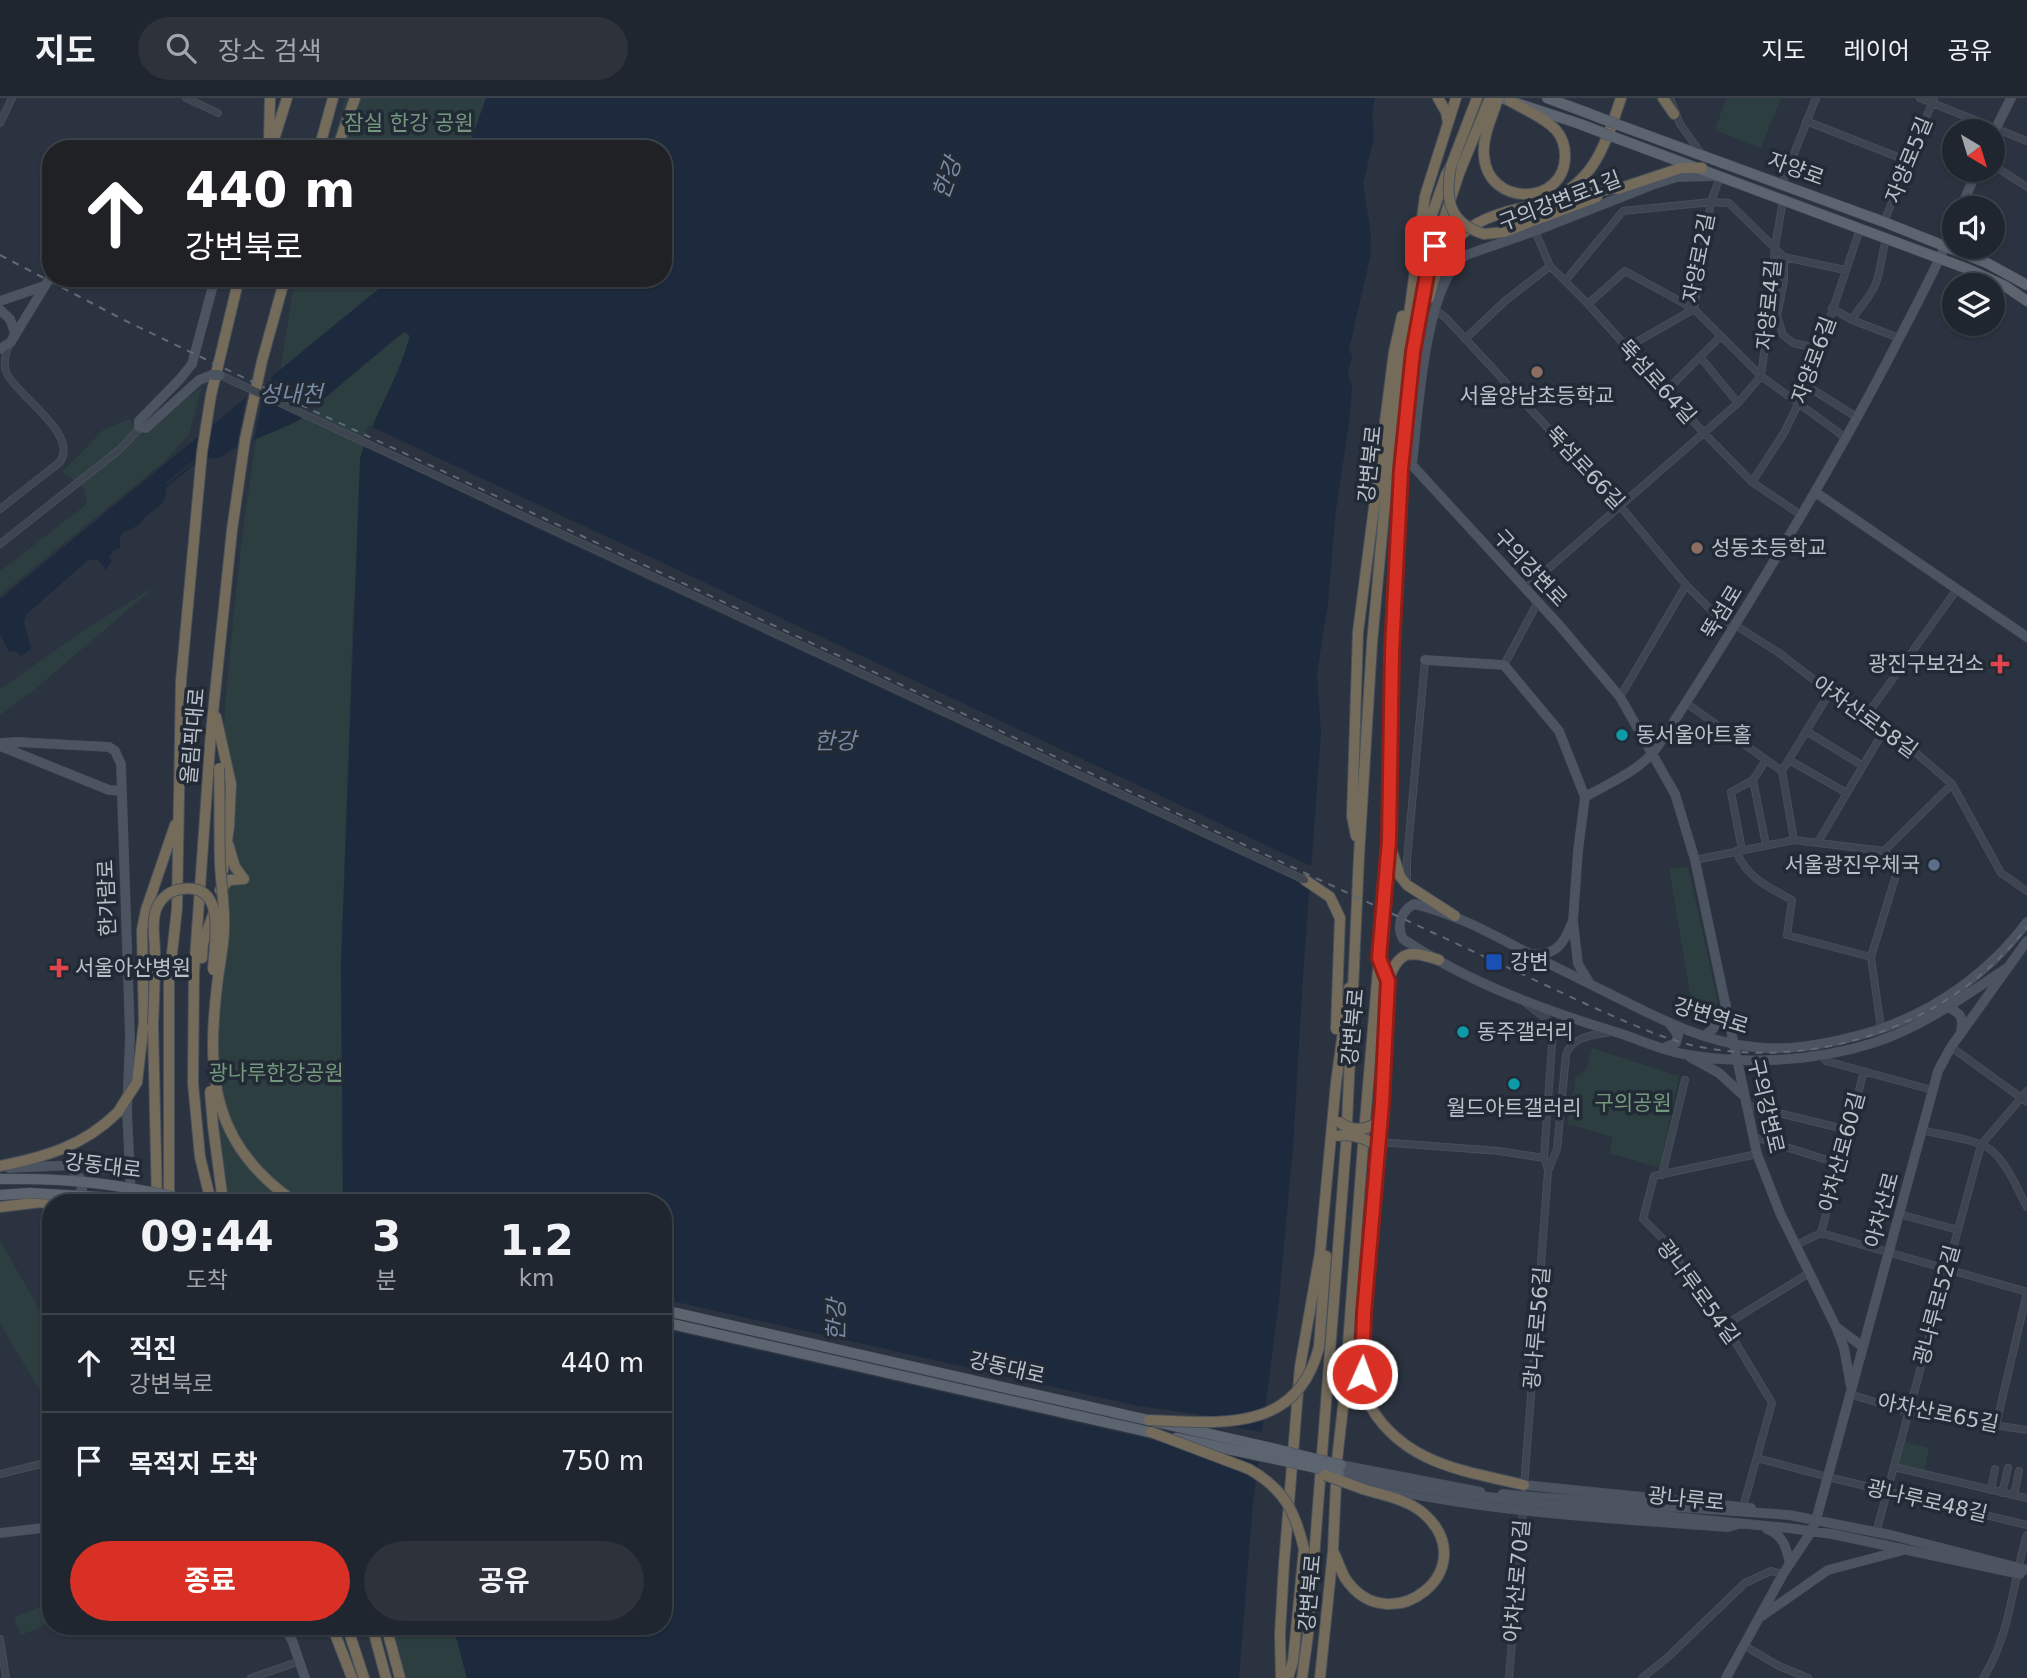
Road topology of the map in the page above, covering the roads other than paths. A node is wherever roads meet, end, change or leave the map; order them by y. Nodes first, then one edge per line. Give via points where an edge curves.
1 (12, 98) edge
2 (186, 98) edge
3 (271, 98) edge
4 (286, 98) edge
5 (333, 98) edge
6 (355, 98) edge
7 (1438, 98) edge
8 (1456, 98) edge
9 (1477, 98) edge
10 (1490, 98) edge
11 (1547, 98) edge
12 (1614, 98) edge
13 (1621, 98) edge
14 (1663, 98) edge
15 (1670, 98) edge
16 (1816, 98) edge
17 (1920, 98) edge
18 (2011, 98) edge
19 (1503, 99) edge
20 (1933, 100) edge
21 (218, 113) dead end
22 (1674, 114) junction
23 (1969, 119) edge
24 (2000, 119) edge
25 (1806, 121) junction
26 (0, 123) edge
27 (2006, 135) edge
28 (270, 140) edge
29 (273, 140) edge
30 (321, 140) edge
31 (340, 140) edge
32 (2027, 141) edge
33 (1908, 161) junction
34 (1703, 162) junction
35 (1451, 166) junction
36 (2006, 174) edge
37 (1584, 176) junction
38 (1720, 176) junction
39 (1782, 184) junction
40 (1623, 187) junction
41 (2027, 187) edge
42 (1783, 200) junction
43 (1711, 202) junction
44 (1531, 204) junction
45 (1429, 221) junction
46 (1884, 222) junction
47 (1860, 229) junction
48 (1535, 231) junction
49 (1886, 239) junction
50 (1942, 246) edge
51 (1774, 247) junction
52 (1942, 254) edge
53 (1784, 257) junction
54 (1940, 259) junction
55 (1976, 259) edge
56 (1550, 267) junction
57 (1845, 270) junction
58 (1565, 281) junction
59 (2027, 285) edge
60 (42, 287) edge
61 (43, 287) edge
62 (213, 287) edge
63 (237, 287) edge
64 (283, 287) edge
65 (0, 301) edge
66 (2027, 301) edge
67 (1588, 304) junction
68 (1832, 308) junction
69 (1434, 309) junction
70 (1694, 309) junction
71 (0, 310) edge
72 (1852, 320) junction
73 (1721, 336) junction
74 (1899, 338) junction
75 (1465, 339) junction
76 (11, 341) junction
77 (1626, 348) junction
78 (0, 349) edge
79 (1820, 349) junction
80 (1413, 352) junction
81 (1701, 358) junction
82 (4, 373) edge
83 (216, 375) joint
84 (1761, 376) junction
85 (1807, 386) junction
86 (1667, 390) junction
87 (1738, 403) junction
88 (1799, 403) junction
89 (1858, 418) junction
90 (140, 428) junction
91 (1704, 433) junction
92 (1846, 438) junction
93 (1412, 465) joint
94 (1752, 482) junction
95 (1815, 492) junction
96 (1621, 507) junction
97 (0, 509) edge
98 (1801, 515) junction
99 (0, 544) edge
100 (1686, 585) junction
101 (1525, 589) junction
102 (1957, 589) junction
103 (1538, 602) junction
104 (1735, 625) junction
105 (2027, 638) edge
106 (1424, 660) joint
107 (1504, 666) junction
108 (1830, 692) junction
109 (1620, 697) junction
110 (1686, 703) junction
111 (214, 709) junction
112 (1867, 715) junction
113 (1886, 727) junction
114 (1806, 731) junction
115 (211, 732) junction
116 (0, 744) edge
117 (1654, 753) junction
118 (1766, 760) junction
119 (1789, 760) junction
120 (1863, 766) junction
121 (1782, 771) junction
122 (1753, 780) junction
123 (1952, 784) junction
124 (121, 791) junction
125 (1847, 793) junction
126 (1585, 797) junction
127 (178, 816) junction
128 (1794, 839) junction
129 (227, 840) junction
130 (1389, 841) junction
131 (1818, 842) junction
132 (1766, 845) junction
133 (1739, 851) junction
134 (1884, 851) junction
135 (1359, 856) junction
136 (1695, 860) junction
137 (1305, 880) joint
138 (1407, 885) junction
139 (220, 890) junction
140 (2027, 891) edge
141 (1455, 916) junction
142 (1573, 921) junction
143 (2027, 922) edge
144 (2019, 933) junction
145 (2027, 941) edge
146 (1355, 951) junction
147 (1528, 953) junction
148 (1871, 957) junction
149 (1379, 958) junction
150 (1438, 960) junction
151 (2007, 968) junction
152 (1388, 981) junction
153 (1591, 984) junction
154 (1518, 998) junction
155 (1727, 1003) junction
156 (1948, 1007) junction
157 (1670, 1024) junction
158 (153, 1025) junction
159 (1881, 1028) junction
160 (1613, 1032) junction
161 (1959, 1036) junction
162 (1707, 1037) junction
163 (1735, 1045) junction
164 (1664, 1047) junction
165 (1951, 1047) junction
166 (193, 1054) junction
167 (1682, 1054) junction
168 (1821, 1055) junction
169 (1704, 1056) junction
170 (214, 1059) junction
171 (1737, 1059) junction
172 (1864, 1071) junction
173 (1685, 1080) dead end
174 (137, 1082) junction
175 (1336, 1083) junction
176 (1932, 1090) junction
177 (2027, 1091) edge
178 (210, 1098) junction
179 (2025, 1100) edge
180 (1745, 1101) junction
181 (1333, 1110) junction
182 (1377, 1122) junction
183 (1849, 1130) junction
184 (1922, 1130) junction
185 (1754, 1137) junction
186 (1334, 1139) junction
187 (1981, 1145) junction
188 (1376, 1146) junction
189 (1758, 1154) junction
190 (1544, 1158) junction
191 (1840, 1164) junction
192 (67, 1165) junction
193 (0, 1167) edge
194 (92, 1170) junction
195 (130, 1170) junction
196 (1548, 1171) junction
197 (1662, 1175) junction
198 (1328, 1176) junction
199 (80, 1179) junction
200 (0, 1180) edge
201 (42, 1194) edge
202 (79, 1194) edge
203 (132, 1194) edge
204 (151, 1194) edge
205 (157, 1194) edge
206 (172, 1194) edge
207 (210, 1194) edge
208 (222, 1194) edge
209 (285, 1194) edge
210 (0, 1195) edge
211 (42, 1202) edge
212 (0, 1207) edge
213 (2027, 1207) edge
214 (1899, 1214) junction
215 (1958, 1230) junction
216 (1821, 1233) junction
217 (1796, 1245) junction
218 (1889, 1253) junction
219 (1947, 1269) junction
220 (1810, 1273) junction
221 (2027, 1292) edge
222 (672, 1312) edge
223 (1364, 1313) junction
224 (672, 1324) edge
225 (1725, 1325) junction
226 (1836, 1326) junction
227 (1862, 1346) junction
228 (1850, 1391) junction
229 (1344, 1398) junction
230 (1909, 1412) junction
231 (1996, 1425) junction
232 (1150, 1426) junction
233 (2027, 1430) edge
234 (1757, 1458) junction
235 (42, 1464) edge
236 (1303, 1466) junction
237 (1894, 1467) junction
238 (2008, 1468) dead end
239 (1340, 1469) junction
240 (1995, 1469) dead end
241 (2019, 1471) dead end
242 (0, 1474) edge
243 (1325, 1475) joint
244 (1828, 1478) junction
245 (1524, 1485) junction
246 (1361, 1486) junction
247 (1991, 1490) junction
248 (1887, 1492) junction
249 (2002, 1493) junction
250 (2014, 1495) junction
251 (2027, 1498) edge
252 (1743, 1507) junction
253 (1523, 1511) junction
254 (1776, 1514) junction
255 (1816, 1520) junction
256 (1743, 1523) junction
257 (1755, 1525) junction
258 (2027, 1525) edge
259 (42, 1528) edge
260 (1811, 1532) junction
261 (0, 1533) edge
262 (1876, 1533) junction
263 (2027, 1535) edge
264 (1905, 1550) junction
265 (1333, 1551) junction
266 (1790, 1564) junction
267 (2020, 1570) edge
268 (1783, 1574) junction
269 (2027, 1576) edge
270 (1758, 1619) junction
271 (287, 1635) edge
272 (335, 1635) edge
273 (349, 1635) edge
274 (374, 1635) edge
275 (388, 1635) edge
276 (0, 1639) edge
277 (1745, 1646) junction
278 (1, 1651) edge
279 (300, 1661) junction
280 (6, 1678) edge
281 (251, 1678) edge
282 (305, 1678) edge
283 (352, 1678) edge
284 (364, 1678) edge
285 (386, 1678) edge
286 (400, 1678) edge
287 (1281, 1678) edge
288 (1288, 1678) edge
289 (1302, 1678) edge
290 (1320, 1678) edge
291 (1508, 1678) edge
292 (1642, 1678) edge
293 (1726, 1678) edge
294 (1808, 1678) edge
295 (1983, 1678) edge

1 - 26 street
2 - 21 street
3 - 28 highway
4 - 29 highway
5 - 30 highway
6 - 31 highway
7 - 45 highway via 1446,112 1448,135
8 - 135 highway, 강변북로 via 1425,196 1388,470
9 - 35 highway
10 - 80 highway, 강변북로 via 1429,263
11 - 34 main road, 자양로, bridge
12 - 37 highway
13 - 37 highway via 1600,155
14 - 22 highway
15 - 22 street
16 - 25 street
17 - 20 street
18 - 24 main road
19 - 19 highway via 1554,128 1564,148 1564,161 1549,187 1531,194 1508,191 1487,169 1484,146
19 - 34 main road, 자양로, bridge
20 - 23 street
20 - 33 street, 자양로5길
22 - 34 street
25 - 33 street
25 - 39 street
27 - 32 street
33 - 46 street, 자양로5길
34 - 38 main road, 자양로
34 - 39 main road, 자양로
34 - 40 highway
35 - 40 highway, bridge via 1447,186 1452,209 1462,222 1484,234 1504,232
35 - 45 highway
36 - 41 street
37 - 44 highway via 1566,191
38 - 42 main road, 자양로
38 - 43 street, 자양로2길
38 - 48 main road, 구의강변로1길 via 1677,177
39 - 46 main road, 자양로
40 - 44 highway
42 - 47 main road, 자양로
42 - 51 street, 자양로4길
43 - 51 street via 1728,203
43 - 58 street via 1623,211
43 - 70 street, 자양로2길
44 - 80 highway via 1481,222 1447,250
45 - 135 highway via 1394,352 1363,582 1352,816
46 - 50 main road, 자양로
47 - 49 main road, 자양로
47 - 57 street, 자양로6길
48 - 56 street, 뚝섬로64길
48 - 69 main road, 구의강변로1길 via 1458,260
49 - 54 main road, 자양로
49 - 72 street via 1877,281
51 - 53 street
51 - 84 street, 자양로4길
52 - 54 main road, 뚝섬로
53 - 57 street
53 - 79 street via 1777,316 1783,335 1793,343
54 - 66 main road, 자양로 via 2005,286
54 - 74 main road, 뚝섬로
55 - 59 main road, 자양로
56 - 58 street, 뚝섬로64길
56 - 75 street
57 - 68 street, 자양로6길
58 - 67 street, 뚝섬로64길
60 - 65 main road
61 - 76 main road
62 - 90 main road via 192,364 139,421
63 - 127 highway, 올림픽대로 via 202,452 181,681
64 - 111 highway, 올림픽대로 via 244,440
67 - 70 street via 1625,271
67 - 77 street, 뚝섬로64길
68 - 72 street
68 - 79 street, 자양로6길
69 - 75 street, 뚝섬로66길
69 - 93 main road, 구의강변로1길
70 - 73 street
70 - 77 street, 자양로2길
71 - 76 main road via 14,326
72 - 74 street
73 - 81 street
73 - 84 street
74 - 89 main road, 뚝섬로
75 - 96 street, 뚝섬로66길
76 - 78 main road
76 - 82 street
77 - 86 street, 뚝섬로64길
79 - 85 street, 자양로6길
80 - 130 highway, 강변북로 via 1401,470 1392,651
81 - 86 street
81 - 87 street
82 - 97 street via 60,435 65,450 55,467
83 - 90 main road via 199,380 146,428
83 - 137 street, bridge
84 - 87 street, 자양로4길
84 - 88 street
85 - 88 street, 자양로6길
85 - 89 street
86 - 91 street, 뚝섬로64길
87 - 91 street, 자양로4길
88 - 92 street
88 - 94 street, 자양로6길
89 - 92 main road, 뚝섬로
90 - 99 street via 119,450
91 - 94 street, 뚝섬로64길
91 - 96 street, 자양로4길
92 - 95 main road, 뚝섬로
93 - 101 main road, 구의강변로
94 - 98 street, 뚝섬로64길
95 - 98 main road, 뚝섬로
95 - 102 main road
96 - 100 street, 뚝섬로66길
96 - 101 street, 자양로4길
98 - 104 main road, 뚝섬로
100 - 104 street, 뚝섬로66길 via 1722,621
100 - 109 street
101 - 103 main road, 구의강변로
102 - 105 main road
102 - 112 street
103 - 107 street
103 - 109 main road, 구의강변로
104 - 108 street, 아차산로58길
104 - 110 main road, 뚝섬로
106 - 107 main road
106 - 138 street
107 - 126 main road via 1559,731
108 - 112 street, 아차산로58길
108 - 114 street
109 - 117 main road, 구의강변로
110 - 117 main road, 뚝섬로
110 - 118 street
111 - 115 highway, 올림픽대로
111 - 129 highway via 231,784
112 - 113 street, 아차산로58길
113 - 120 street
113 - 123 street, 아차산로58길
114 - 119 street
114 - 120 street
115 - 166 highway, 올림픽대로
115 - 170 highway, bridge via 219,768 224,926
116 - 124 main road
116 - 124 main road, 한가람로 via 109,747 121,764
117 - 126 main road, 뚝섬로
117 - 136 main road, 구의강변로 via 1675,794
118 - 121 street
118 - 122 street
119 - 121 street
119 - 125 street
120 - 125 street
121 - 128 street
122 - 132 street
122 - 133 street via 1731,792
123 - 134 street
123 - 140 street, 아차산로58길 via 2001,873
124 - 195 main road, 한가람로
125 - 131 street
126 - 142 main road
127 - 174 highway via 142,930 144,1022
127 - 206 highway, 올림픽대로 via 177,908 169,981
128 - 131 street
128 - 132 street
129 - 139 highway
129 - 139 highway via 244,879 229,880
130 - 138 highway
130 - 149 highway, 강변북로
131 - 134 street
132 - 133 street
133 - 136 street
133 - 148 street via 1742,867 1792,900 1787,935
134 - 148 street via 1899,865
135 - 146 highway, 강변북로
136 - 155 main road, 구의강변로
137 - 175 highway via 1330,897 1340,918
138 - 141 highway
139 - 166 highway via 204,943
141 - 147 main road, 강변역로
141 - 150 main road, 강변역로 via 1414,904 1403,914 1399,928 1403,939
142 - 147 main road via 1565,941 1551,953
142 - 153 main road via 1578,964
143 - 144 main road, 강변역로
144 - 151 main road, 아차산로
144 - 159 main road, 강변역로 via 1965,984 1934,1005
145 - 151 main road, 아차산로
146 - 175 highway
146 - 289 highway, 강변북로 via 1346,1145
147 - 153 main road, 강변역로
148 - 159 street
149 - 152 highway
149 - 229 highway, 강변북로
150 - 152 highway via 1406,955 1394,965
150 - 154 main road, 강변역로
151 - 156 main road, 강변역로
151 - 161 main road, 아차산로
152 - 182 highway
153 - 157 main road, 강변역로
154 - 160 main road, 강변역로
154 - 190 street, 광나루로56길 via 1549,1021 1553,1030
155 - 162 main road
155 - 163 main road, 구의강변로
156 - 161 main road via 1963,1021
156 - 168 main road, 강변역로 via 1894,1036
157 - 162 main road, 강변역로
157 - 164 main road via 1678,1035 1676,1043
158 - 174 highway via 144,1072
158 - 178 highway, bridge via 155,914 168,894 190,889 207,898 216,918
158 - 205 highway
159 - 163 main road, 강변역로 via 1809,1045
160 - 164 main road, 강변역로
160 - 196 street, 광나루로56길 via 1590,1035 1568,1049 1557,1149
161 - 165 main road, 아차산로
162 - 163 main road, 강변역로
162 - 169 main road via 1714,1044 1712,1053
163 - 171 main road, 구의강변로
164 - 167 main road, 강변역로
165 - 176 main road, 아차산로
165 - 179 street
166 - 207 highway, 올림픽대로 via 200,1157
167 - 169 main road, 강변역로
167 - 180 main road via 1719,1073
168 - 171 main road, 강변역로
168 - 172 street, 아차산로60길 via 1826,1061
169 - 171 main road, 강변역로
170 - 178 highway, bridge
170 - 209 highway, bridge via 216,1096 231,1133 262,1176
171 - 180 main road, 구의강변로
172 - 176 street, 아차산로60길
172 - 183 street, 아차산로60길
173 - 197 street
174 - 193 highway, bridge via 118,1112 73,1146
175 - 181 highway
176 - 184 main road, 아차산로
177 - 179 street, 광나루로52길
178 - 208 highway, bridge
179 - 187 street, 광나루로52길
180 - 183 street
180 - 185 main road, 구의강변로
181 - 182 highway, bridge via 1344,1126 1360,1129
181 - 186 highway
182 - 188 highway
183 - 191 street, 아차산로60길
184 - 187 street
184 - 214 main road, 아차산로
185 - 189 main road, 구의강변로
185 - 191 street
186 - 188 highway, bridge via 1344,1135
186 - 198 highway
187 - 213 street via 2005,1167
187 - 215 street, 광나루로52길
188 - 190 street via 1499,1151
188 - 223 highway
189 - 197 street
189 - 217 main road, 구의강변로
190 - 196 street, 광나루로56길
191 - 216 street, 아차산로60길
192 - 193 main road
192 - 194 main road
192 - 199 main road
194 - 195 main road
194 - 199 main road
195 - 203 main road, 한가람로
196 - 245 street, 광나루로56길
197 - 225 street, 광나루로54길 via 1654,1176 1643,1219
198 - 232 highway, bridge via 1319,1347 1314,1366 1300,1387 1267,1414 1238,1422
198 - 287 highway via 1295,1420
199 - 202 main road
200 - 204 main road, 강동대로, bridge via 67,1179 117,1184
201 - 210 main road, 강동대로, bridge
211 - 212 highway
214 - 215 street
214 - 218 main road, 아차산로
215 - 219 street, 광나루로52길
216 - 217 street
216 - 218 street
217 - 220 main road, 구의강변로
218 - 219 street
218 - 227 main road, 아차산로
219 - 221 street
219 - 230 street, 광나루로52길
220 - 225 street
220 - 226 main road, 구의강변로
221 - 231 street
222 - 232 main road, 강동대로
223 - 229 highway
223 - 245 highway via 1364,1397 1396,1438 1418,1455 1444,1466
224 - 232 main road, 강동대로
225 - 234 street, 광나루로54길 via 1772,1403
226 - 227 main road, 구의강변로
226 - 228 main road
227 - 228 main road, 아차산로
228 - 230 street, 아차산로65길
228 - 244 main road, 아차산로
229 - 265 highway, 강변북로
230 - 231 street, 아차산로65길
230 - 237 street, 광나루로52길
231 - 233 street, 아차산로65길
232 - 236 main road, 강동대로, bridge
232 - 239 main road, 강동대로, bridge
232 - 288 highway, bridge via 1249,1469 1288,1503 1304,1549
234 - 244 street
234 - 252 street, 광나루로54길
235 - 242 street
236 - 239 main road, 강동대로, bridge
236 - 243 main road, bridge
237 - 247 street
237 - 248 street, 광나루로52길
238 - 249 street
239 - 254 main road, 광나루로, bridge via 1485,1492
239 - 256 main road, 광나루로, bridge via 1407,1487 1470,1496
240 - 247 street
241 - 250 street
243 - 246 highway, bridge
244 - 248 street, 광나루로48길
244 - 255 main road, 아차산로
245 - 252 main road
245 - 253 street, 아차산로70길
246 - 253 main road
246 - 265 highway via 1409,1505 1433,1523 1442,1536 1445,1553 1441,1571 1416,1598 1389,1605 1358,1592
247 - 249 street
248 - 258 street, 광나루로48길
248 - 262 street, 광나루로52길
249 - 250 street
250 - 251 street
252 - 254 main road
253 - 256 main road via 1728,1527
253 - 291 street, 아차산로70길
254 - 255 main road, 광나루로
255 - 260 main road, 아차산로
255 - 262 main road, 광나루로
256 - 257 main road, 광나루로
257 - 260 main road, 광나루로
257 - 266 main road via 1776,1533
259 - 261 main road
260 - 264 main road, 광나루로
260 - 266 main road, 아차산로
262 - 267 main road, 광나루로
263 - 267 street
264 - 267 main road, 광나루로
264 - 270 main road via 1828,1570
265 - 290 highway, 강변북로
266 - 268 main road
267 - 269 main road, 광나루로
267 - 295 street via 2005,1630
268 - 270 main road
268 - 292 street via 1771,1571 1745,1583
270 - 277 main road
271 - 279 main road
272 - 283 highway
273 - 284 highway
274 - 285 highway
275 - 286 highway
276 - 278 street
277 - 293 main road
277 - 294 street
278 - 280 street
279 - 281 street
279 - 282 main road

